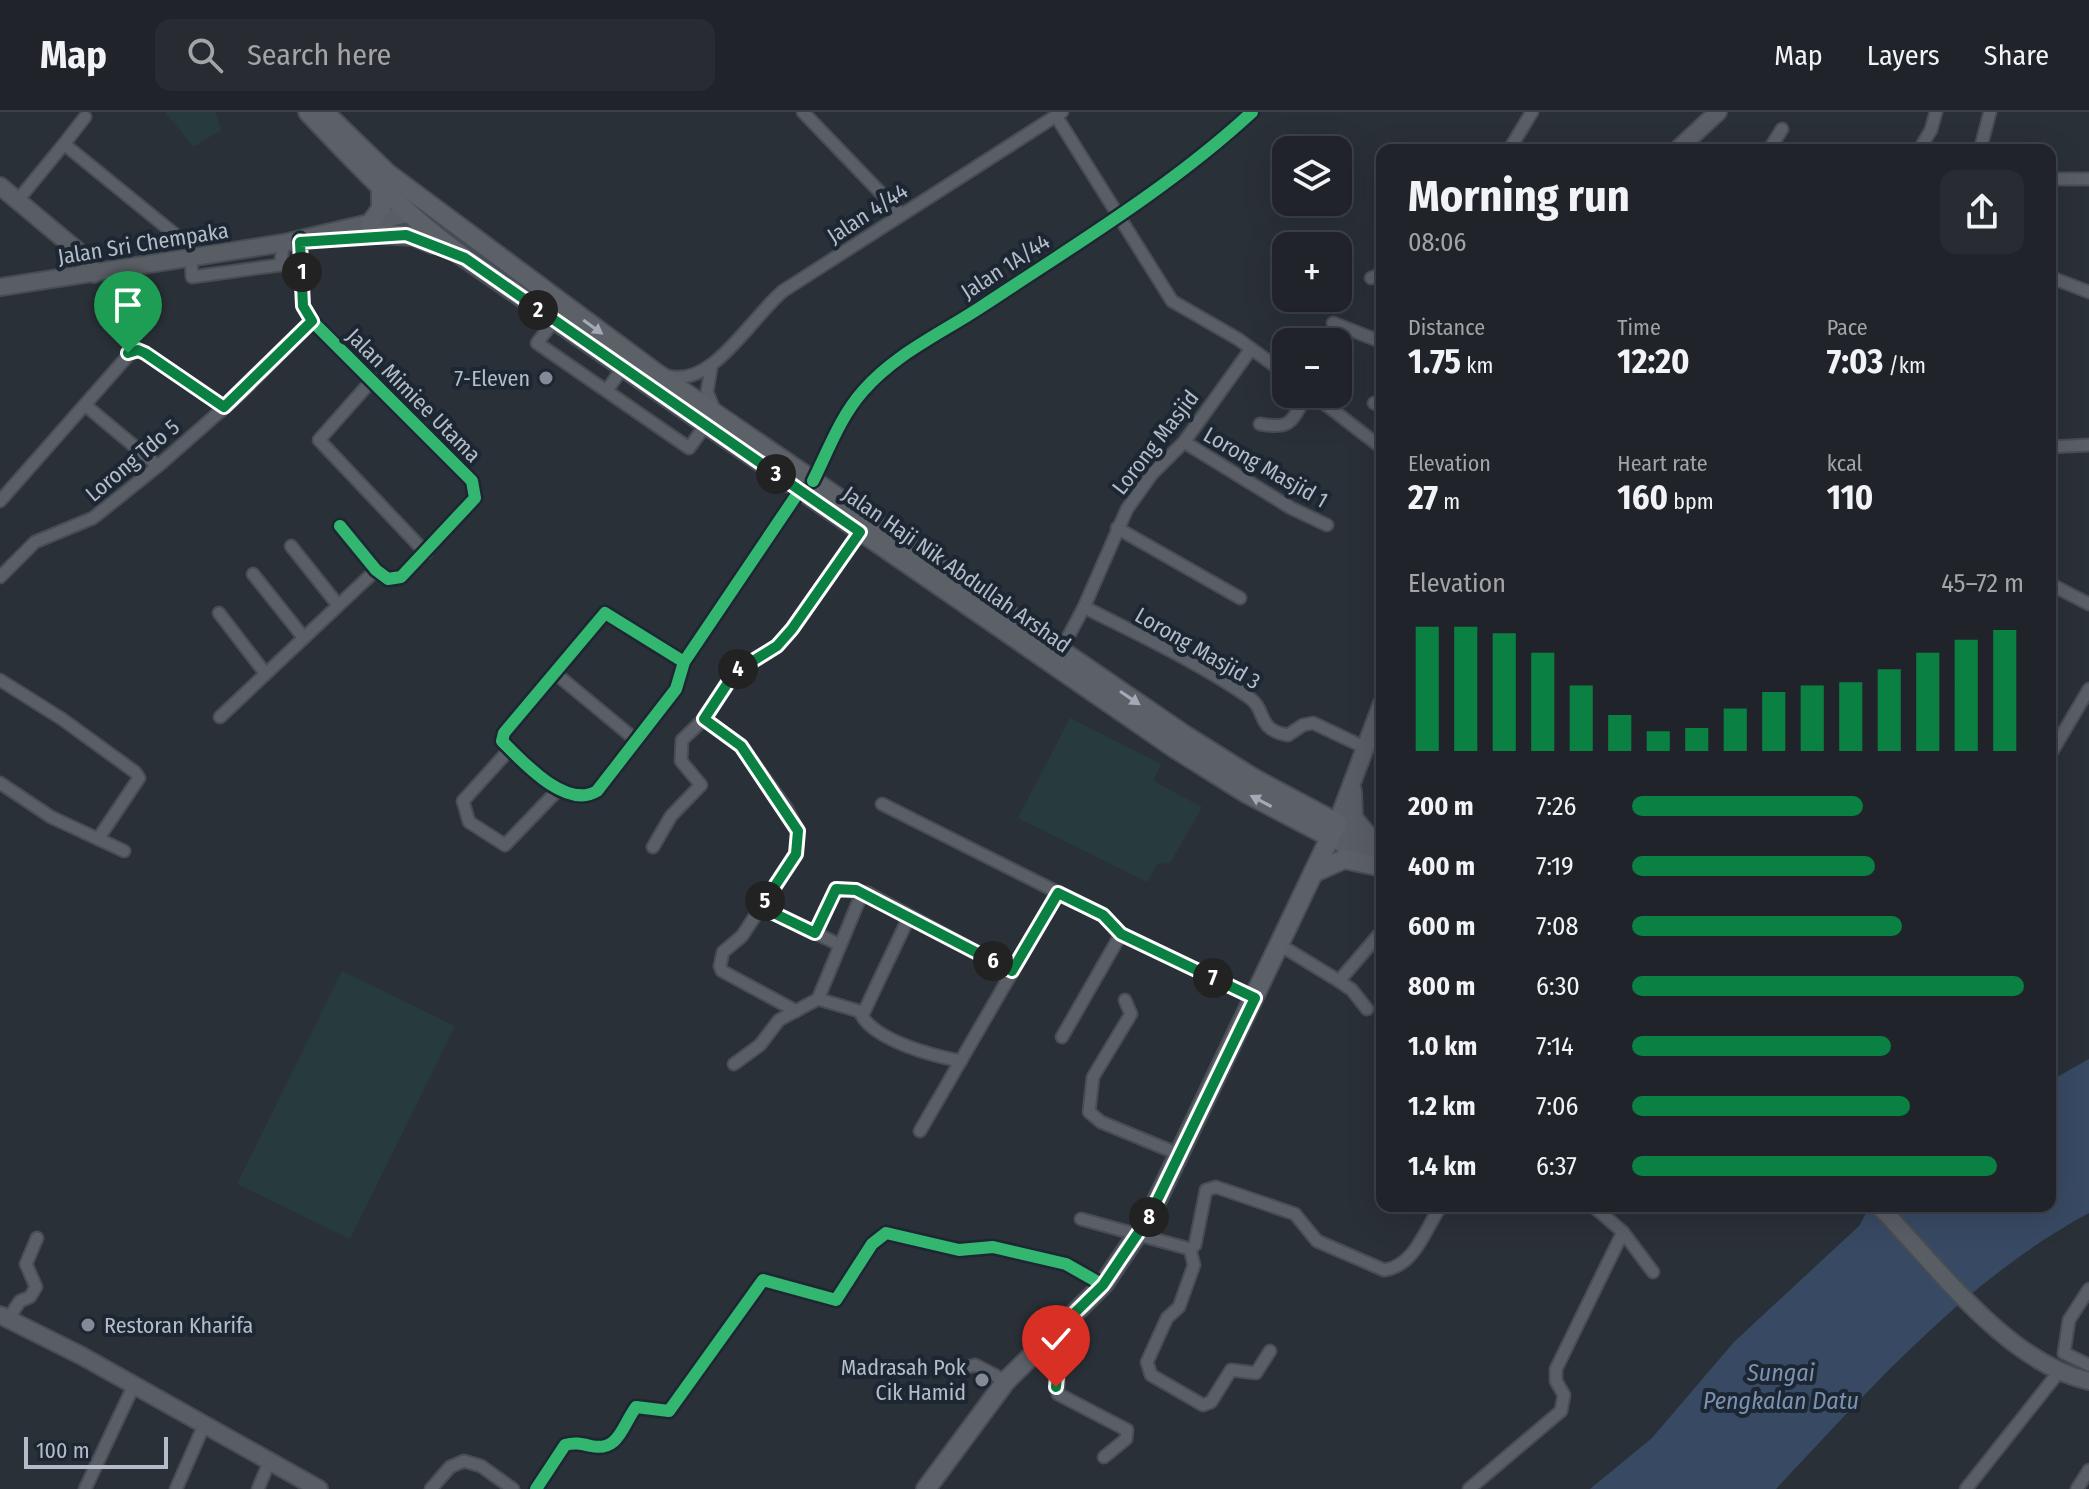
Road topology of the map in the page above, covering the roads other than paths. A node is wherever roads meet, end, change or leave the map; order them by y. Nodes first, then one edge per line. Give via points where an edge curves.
1 (308, 112) edge
2 (324, 112) edge
3 (803, 112) edge
4 (1252, 112) edge
5 (1532, 112) edge
6 (1718, 112) edge
7 (1936, 112) edge
8 (1990, 112) edge
9 (1059, 114) edge
10 (85, 117) dead end
11 (1782, 129) dead end
12 (64, 144) junction
13 (1513, 144) edge
14 (1683, 144) edge
15 (1773, 144) edge
16 (1923, 144) edge
17 (1982, 144) edge
18 (2056, 179) edge
19 (2089, 179) edge
20 (384, 182) junction
21 (0, 186) edge
22 (18, 200) junction
23 (901, 214) junction
24 (413, 216) junction
25 (1116, 217) junction
26 (375, 229) junction
27 (177, 236) dead end
28 (294, 241) junction
29 (496, 257) junction
30 (465, 258) junction
31 (94, 274) junction
32 (2056, 279) edge
33 (0, 287) edge
34 (2089, 292) edge
35 (312, 321) junction
36 (554, 321) junction
37 (1333, 323) dead end
38 (1376, 340) edge
39 (1251, 349) junction
40 (1272, 364) edge
41 (711, 368) junction
42 (622, 369) junction
43 (656, 373) junction
44 (373, 379) junction
45 (607, 390) junction
46 (85, 405) junction
47 (224, 407) junction
48 (1300, 408) edge
49 (1329, 408) edge
50 (711, 419) junction
51 (1260, 424) dead end
52 (1184, 442) junction
53 (1376, 444) edge
54 (2089, 445) edge
55 (2056, 447) edge
56 (158, 466) junction
57 (806, 486) junction
58 (0, 501) edge
59 (1327, 525) dead end
60 (340, 526) dead end
61 (1117, 528) junction
62 (860, 532) junction
63 (291, 546) dead end
64 (426, 553) junction
65 (376, 570) junction
66 (253, 574) dead end
67 (0, 577) edge
68 (2056, 587) edge
69 (1240, 598) dead end
70 (2089, 604) edge
71 (338, 605) junction
72 (1084, 607) junction
73 (219, 613) dead end
74 (304, 638) junction
75 (1060, 652) junction
76 (684, 662) junction
77 (265, 673) junction
78 (555, 673) junction
79 (0, 680) edge
80 (2089, 689) edge
81 (220, 717) dead end
82 (704, 719) junction
83 (1376, 720) edge
84 (637, 741) junction
85 (2056, 745) edge
86 (1366, 748) junction
87 (510, 749) junction
88 (0, 783) edge
89 (1353, 785) junction
90 (559, 789) junction
91 (882, 804) dead end
92 (1334, 830) junction
93 (98, 839) junction
94 (1376, 842) edge
95 (653, 847) dead end
96 (1376, 847) edge
97 (124, 851) dead end
98 (1376, 862) edge
99 (1376, 866) edge
100 (1311, 875) junction
101 (868, 893) junction
102 (1058, 893) junction
103 (761, 907) junction
104 (909, 917) junction
105 (815, 933) junction
106 (1121, 934) junction
107 (1376, 938) edge
108 (840, 945) junction
109 (1280, 945) junction
110 (1012, 971) junction
111 (1339, 981) junction
112 (1255, 998) junction
113 (818, 999) junction
114 (1125, 1000) dead end
115 (1367, 1009) dead end
116 (796, 1011) junction
117 (862, 1012) junction
118 (1062, 1037) dead end
119 (961, 1061) junction
120 (734, 1064) dead end
121 (920, 1131) dead end
122 (1181, 1155) junction
123 (1437, 1212) edge
124 (1600, 1212) edge
125 (1885, 1212) edge
126 (1081, 1219) dead end
127 (1623, 1232) junction
128 (1137, 1236) junction
129 (37, 1238) dead end
130 (1190, 1249) junction
131 (1653, 1272) dead end
132 (1103, 1285) junction
133 (2089, 1289) edge
134 (4, 1317) edge
135 (1036, 1351) junction
136 (1270, 1351) dead end
137 (2089, 1365) edge
138 (952, 1371) dead end
139 (2058, 1373) junction
140 (1006, 1381) junction
141 (2089, 1381) edge
142 (134, 1385) junction
143 (205, 1423) junction
144 (1104, 1457) dead end
145 (270, 1460) junction
146 (2089, 1470) edge
147 (85, 1489) edge
148 (176, 1489) edge
149 (258, 1489) edge
150 (319, 1489) edge
151 (431, 1489) edge
152 (513, 1489) edge
153 (536, 1489) edge
154 (926, 1489) edge
155 (1469, 1489) edge
156 (1966, 1489) edge
157 (2077, 1489) edge

1 - 20 main road, Jalan Haji Nik Abdullah Arshad
2 - 20 main road, Jalan Haji Nik Abdullah Arshad
3 - 23 street
4 - 25 street, Jalan 1A/44
5 - 13 street
6 - 14 main road
7 - 16 street
8 - 17 street
9 - 23 street, Jalan 4/44
9 - 25 street
10 - 12 street
11 - 15 street
12 - 22 street
12 - 27 street
18 - 19 street
20 - 24 main road
20 - 26 main road
20 - 29 main road, Jalan Haji Nik Abdullah Arshad
21 - 22 main road
22 - 31 main road via 85,257
23 - 41 street, Jalan 4/44 via 783,291
24 - 26 main road, Jalan Sri Chempaka
24 - 29 main road via 433,218
24 - 30 main road, Jalan Haji Nik Abdullah Arshad
25 - 39 street via 1172,301
25 - 57 street, Jalan 1A/44 via 896,360 861,393
26 - 28 main road, Jalan Sri Chempaka
26 - 30 main road via 414,236
28 - 31 main road, Jalan Sri Chempaka
28 - 35 street via 303,306
29 -> 43 main road, Jalan Haji Nik Abdullah Arshad
30 - 36 main road, Jalan Haji Nik Abdullah Arshad
31 - 33 main road, Jalan Sri Chempaka
32 - 34 street
35 - 44 street, Jalan Mimiee Utama
35 - 47 street, Lorong Tdo 5
36 - 42 main road, Jalan Haji Nik Abdullah Arshad
36 - 45 street via 537,343
37 - 38 street
39 - 40 street
39 - 52 street, Lorong Masjid
41 - 43 street via 684,379
41 - 50 street
42 - 45 street
42 - 50 main road, Jalan Haji Nik Abdullah Arshad
43 - 50 main road, Jalan Haji Nik Abdullah Arshad
44 - 64 street, Jalan Mimiee Utama via 477,492
44 - 64 street via 319,440
45 - 50 street via 689,448
46 - 47 street via 128,353 138,350
46 - 56 street
46 - 58 street
47 - 56 street, Lorong Tdo 5
48 - 51 street via 1290,423
49 - 53 street
50 - 57 main road, Jalan Haji Nik Abdullah Arshad
52 - 59 street, Lorong Masjid 1
52 - 61 street, Lorong Masjid via 1152,474
54 - 55 street
56 - 67 street, Lorong Tdo 5 via 93,518 37,541
57 - 62 main road, Jalan Haji Nik Abdullah Arshad
57 - 75 main road, Jalan Haji Nik Abdullah Arshad
57 - 76 street, Jalan 1A/44
60 - 65 street
61 - 69 street
61 - 72 street, Lorong Masjid
62 - 82 street via 792,629 777,646 735,672
92 -> 62 main road, Jalan Haji Nik Abdullah Arshad via 1246,793 1176,749
63 - 71 street
64 - 65 street, Jalan Mimiee Utama via 401,577 388,579
65 - 71 street
66 - 74 street
68 - 70 street
71 - 74 street
72 - 75 street, Lorong Masjid
72 - 86 street, Lorong Masjid 3 via 1246,695 1257,704 1269,729 1288,735 1313,723
73 - 77 street
74 - 77 street
75 -> 92 main road, Jalan Haji Nik Abdullah Arshad
76 - 78 street via 605,613
76 - 84 street, Jalan 1A/44 via 676,689
77 - 81 street
78 - 84 street
78 - 87 street via 504,733 502,741
79 - 93 street via 139,778
80 - 85 street
82 - 95 street via 679,748 681,761 699,779 700,790 673,814
82 - 103 street via 741,746 798,831 796,854
83 - 86 main road
84 - 90 street, Jalan 1A/44 via 586,798
86 - 89 main road
87 - 90 street
87 - 90 street via 463,801 469,822 505,845
88 - 93 street via 51,817
89 - 92 main road
89 - 94 main road via 1354,818
91 - 102 street
92 - 96 main road
92 - 98 main road
92 - 100 main road
93 - 97 street
99 - 100 main road via 1344,859
100 - 109 main road
101 - 104 street
101 - 105 street via 836,889
101 - 108 street via 860,898
102 - 106 street via 1103,915
102 - 110 street
103 - 105 street
103 - 116 street via 742,936 723,952 720,966
104 - 110 street
104 - 117 street
105 - 108 street
106 - 112 street
106 - 118 street
107 - 111 street
108 - 113 street
109 - 111 street
109 - 112 main road
110 - 119 street
111 - 115 street
112 - 122 main road
113 - 116 street
113 - 117 street
114 - 122 street via 1131,1014 1093,1077 1089,1112
116 - 120 street via 779,1020
117 - 119 street via 868,1024 918,1051
119 - 121 street
122 - 128 main road
123 - 130 street via 1403,1263 1372,1269 1317,1241 1295,1214 1211,1186
124 - 127 street
125 - 139 main road via 2006,1339
126 - 128 street
127 - 131 street
127 - 155 street via 1556,1369 1564,1395 1561,1411
128 - 130 street
128 - 132 main road
129 - 134 street via 26,1264 36,1287
130 - 136 street via 1194,1265 1179,1307 1167,1318 1147,1362 1151,1375 1203,1405 1211,1402 1231,1370 1256,1373
132 - 135 main road
132 - 153 street via 1066,1264 993,1247 961,1251 892,1233 881,1235 836,1300 763,1280 669,1411 636,1407 605,1449 565,1445
133 - 137 street via 2069,1320 2064,1343 2066,1356
134 - 142 main road
135 - 140 main road
135 - 144 street via 1058,1366 1058,1394 1127,1430 1126,1439
138 - 140 street via 975,1365
139 - 141 main road
139 - 156 street
140 - 154 main road
142 - 143 main road
142 - 147 street
143 - 145 main road
143 - 148 street
145 - 149 street
145 - 150 main road
146 - 157 street
151 - 152 street via 450,1467 464,1461 481,1466

